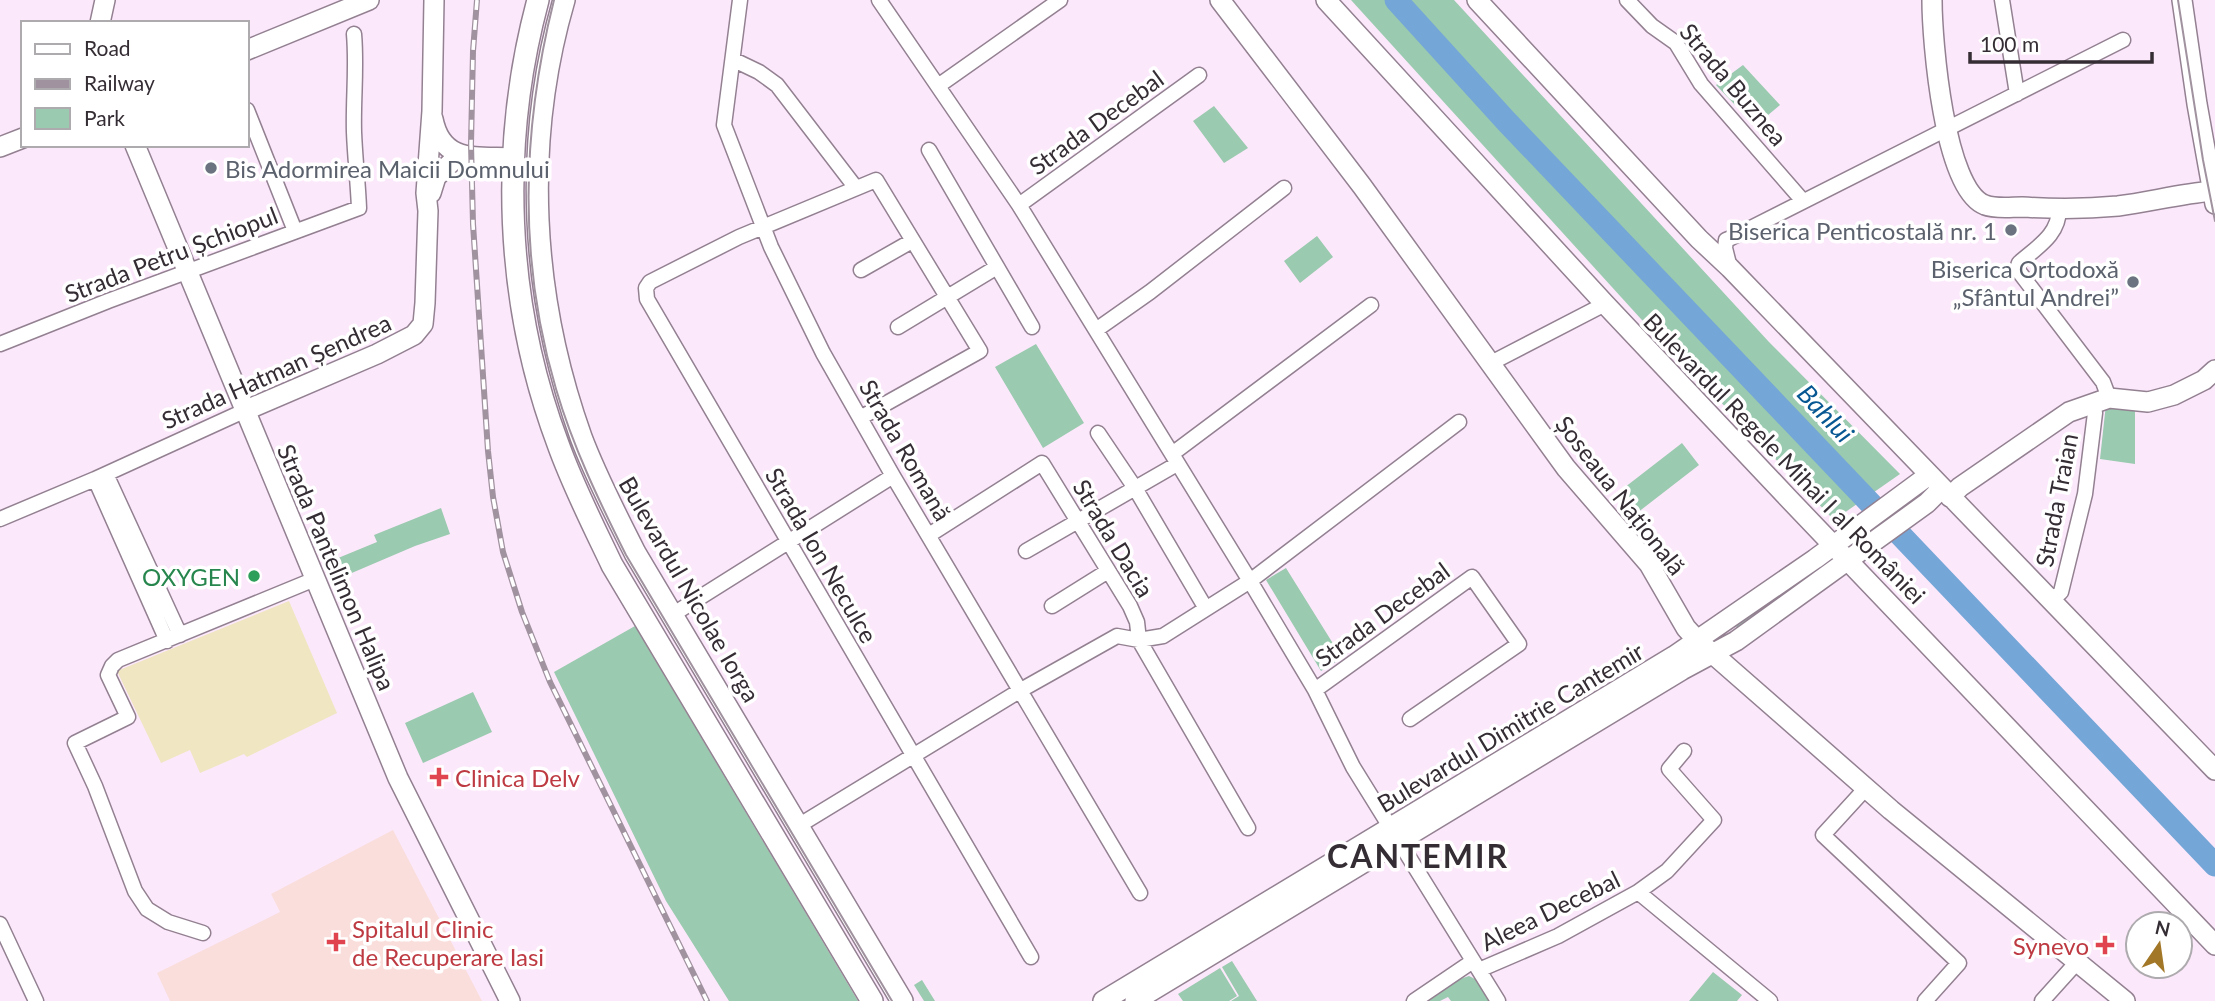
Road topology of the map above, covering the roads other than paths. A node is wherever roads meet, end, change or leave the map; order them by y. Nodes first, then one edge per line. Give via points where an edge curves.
1 (105, 0) edge
2 (369, 0) edge
3 (434, 0) edge
4 (538, 0) edge
5 (564, 0) edge
6 (740, 0) edge
7 (879, 0) edge
8 (1060, 0) edge
9 (1220, 0) edge
10 (1326, 0) edge
11 (1627, 0) edge
12 (1932, 0) edge
13 (2002, 0) edge
14 (2182, 0) edge
15 (1480, 1) edge
16 (100, 21) edge
17 (354, 34) dead end
18 (2123, 40) dead end
19 (248, 50) edge
20 (734, 61) junction
21 (1199, 75) dead end
22 (938, 86) junction
23 (2017, 94) junction
24 (432, 111) junction
25 (248, 113) edge
26 (1946, 130) junction
27 (21, 139) edge
28 (0, 147) edge
29 (136, 147) edge
30 (929, 150) dead end
31 (459, 155) junction
32 (513, 158) junction
33 (856, 188) junction
34 (1284, 188) dead end
35 (2214, 198) edge
36 (1803, 201) junction
37 (1019, 205) junction
38 (2059, 209) junction
39 (428, 211) junction
40 (762, 226) junction
41 (295, 231) junction
42 (1726, 240) junction
43 (912, 241) junction
44 (1707, 247) junction
45 (997, 267) junction
46 (1730, 268) junction
47 (861, 270) dead end
48 (187, 272) junction
49 (947, 297) junction
50 (1605, 304) junction
51 (1371, 305) dead end
52 (898, 327) dead end
53 (1032, 327) dead end
54 (1096, 330) junction
55 (0, 344) edge
56 (1491, 363) junction
57 (2215, 370) edge
58 (2101, 395) junction
59 (244, 411) junction
60 (860, 418) junction
61 (1459, 422) dead end
62 (1098, 432) dead end
63 (1175, 459) junction
64 (101, 477) junction
65 (893, 477) junction
66 (1940, 487) junction
67 (1135, 488) junction
68 (0, 519) edge
69 (1078, 521) junction
70 (929, 535) junction
71 (788, 541) junction
72 (1833, 545) junction
73 (1026, 551) dead end
74 (1847, 560) junction
75 (1108, 571) junction
76 (315, 579) junction
77 (1250, 581) junction
78 (2052, 601) junction
79 (1052, 606) dead end
80 (1205, 607) junction
81 (672, 615) junction
82 (174, 638) junction
83 (1139, 640) junction
84 (1697, 640) junction
85 (1712, 654) junction
86 (1021, 690) junction
87 (1315, 690) junction
88 (1410, 719) dead end
89 (1684, 751) dead end
90 (913, 755) junction
91 (2215, 770) edge
92 (1866, 788) junction
93 (798, 826) junction
94 (1248, 828) dead end
95 (1395, 834) junction
96 (1638, 892) junction
97 (1140, 893) dead end
98 (0, 924) edge
99 (202, 933) dead end
100 (2215, 945) edge
101 (1031, 957) dead end
102 (2078, 961) junction
103 (1476, 966) junction
104 (36, 1001) edge
105 (510, 1001) edge
106 (872, 1001) edge
107 (902, 1001) edge
108 (1103, 1001) edge
109 (1135, 1001) edge
110 (1414, 1001) edge
111 (1498, 1001) edge
112 (1770, 1001) edge
113 (1925, 1001) edge
114 (2042, 1001) edge
115 (2125, 1001) edge

1 - 16 main road
2 - 19 main road
3 - 24 main road, Strada Hatman Șendrea
4 - 32 main road, Bulevardul Nicolae Iorga via 523,68
5 - 81 main road, Bulevardul Nicolae Iorga via 545,85 538,152 543,288 565,387 600,485
6 - 20 street, Strada Romană
7 - 22 street, Strada Decebal
8 - 22 street
9 - 56 main road, Șoseaua Națională
10 - 50 main road, Bulevardul Regele Mihai I al României
11 - 36 street, Strada Buznea via 1676,43 1701,84
12 - 26 main road
13 - 23 street
14 - 35 main road
15 - 44 main road
17 - 41 street, Strada Petru Șchiopul via 359,208
18 - 23 street
20 - 33 street via 777,85
20 - 40 street, Strada Romană via 724,125
21 - 37 street, Strada Decebal
22 - 37 street, Strada Decebal
23 - 26 street
24 - 31 main road via 441,143
24 - 39 main road, Strada Hatman Șendrea
25 - 41 street
26 - 36 street
26 - 38 main road via 1962,183 1984,205
27 - 28 main road
29 - 48 main road, Strada Pantelimon Halipa
30 - 45 street
31 - 32 main road
31 - 39 main road via 436,177
32 - 106 main road, Bulevardul Nicolae Iorga via 514,248 527,334 557,443 581,500 643,619
33 - 40 street
33 - 43 street via 876,180
34 - 54 street
35 - 38 main road
36 - 42 street
37 - 54 street, Strada Decebal
38 - 58 street via 2059,223 2052,234 2017,269
39 - 59 main road, Strada Hatman Șendrea via 423,324 414,335
40 - 60 street, Strada Romană
40 - 71 street, Strada Ion Neculce via 655,278 646,293
41 - 48 street, Strada Petru Șchiopul
42 - 44 main road
42 - 46 street
43 - 47 street
43 - 49 street
44 - 46 main road
45 - 49 street
45 - 53 street
46 - 66 main road
48 - 55 street, Strada Petru Șchiopul
48 - 59 main road, Strada Pantelimon Halipa
49 - 52 street
49 - 60 street via 980,351
50 - 56 street
50 - 72 main road, Bulevardul Regele Mihai I al României
51 - 63 street
54 - 63 street, Strada Decebal
56 - 84 main road, Șoseaua Națională via 1578,484 1649,564
57 - 58 main road via 2174,395 2148,402
58 - 66 main road via 2068,412 1960,487
58 - 78 street, Strada Traian via 2085,494 2061,592
59 - 64 street, Strada Hatman Șendrea
59 - 76 main road, Strada Pantelimon Halipa
60 - 65 street, Strada Romană
61 - 77 street
62 - 67 street
63 - 67 street
63 - 77 street, Strada Decebal
64 - 68 street, Strada Hatman Șendrea
64 - 82 street
65 - 70 street, Strada Romană
65 - 71 street
66 - 72 main road, Bulevardul Dimitrie Cantemir via 1913,487
66 - 74 main road, Bulevardul Dimitrie Cantemir via 1927,503
66 - 78 main road
67 - 69 street
67 - 80 street
69 - 70 street, Strada Dacia via 1042,463
69 - 73 street
69 - 75 street, Strada Dacia
70 - 86 street, Strada Romană
71 - 81 street
71 - 90 street, Strada Ion Neculce
72 - 74 main road, Bulevardul Regele Mihai I al României
72 - 84 main road, Bulevardul Dimitrie Cantemir
74 - 85 main road, Bulevardul Dimitrie Cantemir
74 - 100 main road, Bulevardul Regele Mihai I al României
75 - 79 street
75 - 83 street, Strada Dacia via 1130,606
76 - 82 street
76 - 105 main road, Strada Pantelimon Halipa via 412,808
77 - 80 street
77 - 87 street, Strada Decebal
78 - 91 main road
80 - 83 street via 1163,636
81 - 93 main road, Bulevardul Nicolae Iorga
82 - 99 street via 111,666 108,675 128,717 75,743 135,891 147,909 168,922
83 - 86 street via 1117,636
83 - 94 street, Strada Dacia
84 - 85 main road, Șoseaua Națională
84 - 95 main road, Bulevardul Dimitrie Cantemir
85 - 92 main road, Șoseaua Națională
85 - 95 main road, Bulevardul Dimitrie Cantemir
86 - 90 street
86 - 97 street, Strada Romană
87 - 88 street, Strada Decebal via 1472,577 1519,644
87 - 95 street, Strada Decebal via 1353,767
89 - 96 street via 1669,769 1714,820 1667,870
90 - 93 street
90 - 101 street, Strada Ion Neculce
92 - 102 main road, Șoseaua Națională
92 - 113 street via 1823,835 1959,963
93 - 107 main road, Bulevardul Nicolae Iorga
95 - 103 street, Aleea Decebal
95 - 108 main road, Bulevardul Dimitrie Cantemir
95 - 109 main road, Bulevardul Dimitrie Cantemir
96 - 103 street, Aleea Decebal via 1558,936
96 - 112 street, Aleea Decebal
98 - 104 street
102 - 114 street
102 - 115 main road, Șoseaua Națională
103 - 110 street, Aleea Decebal
103 - 111 street, Aleea Decebal

